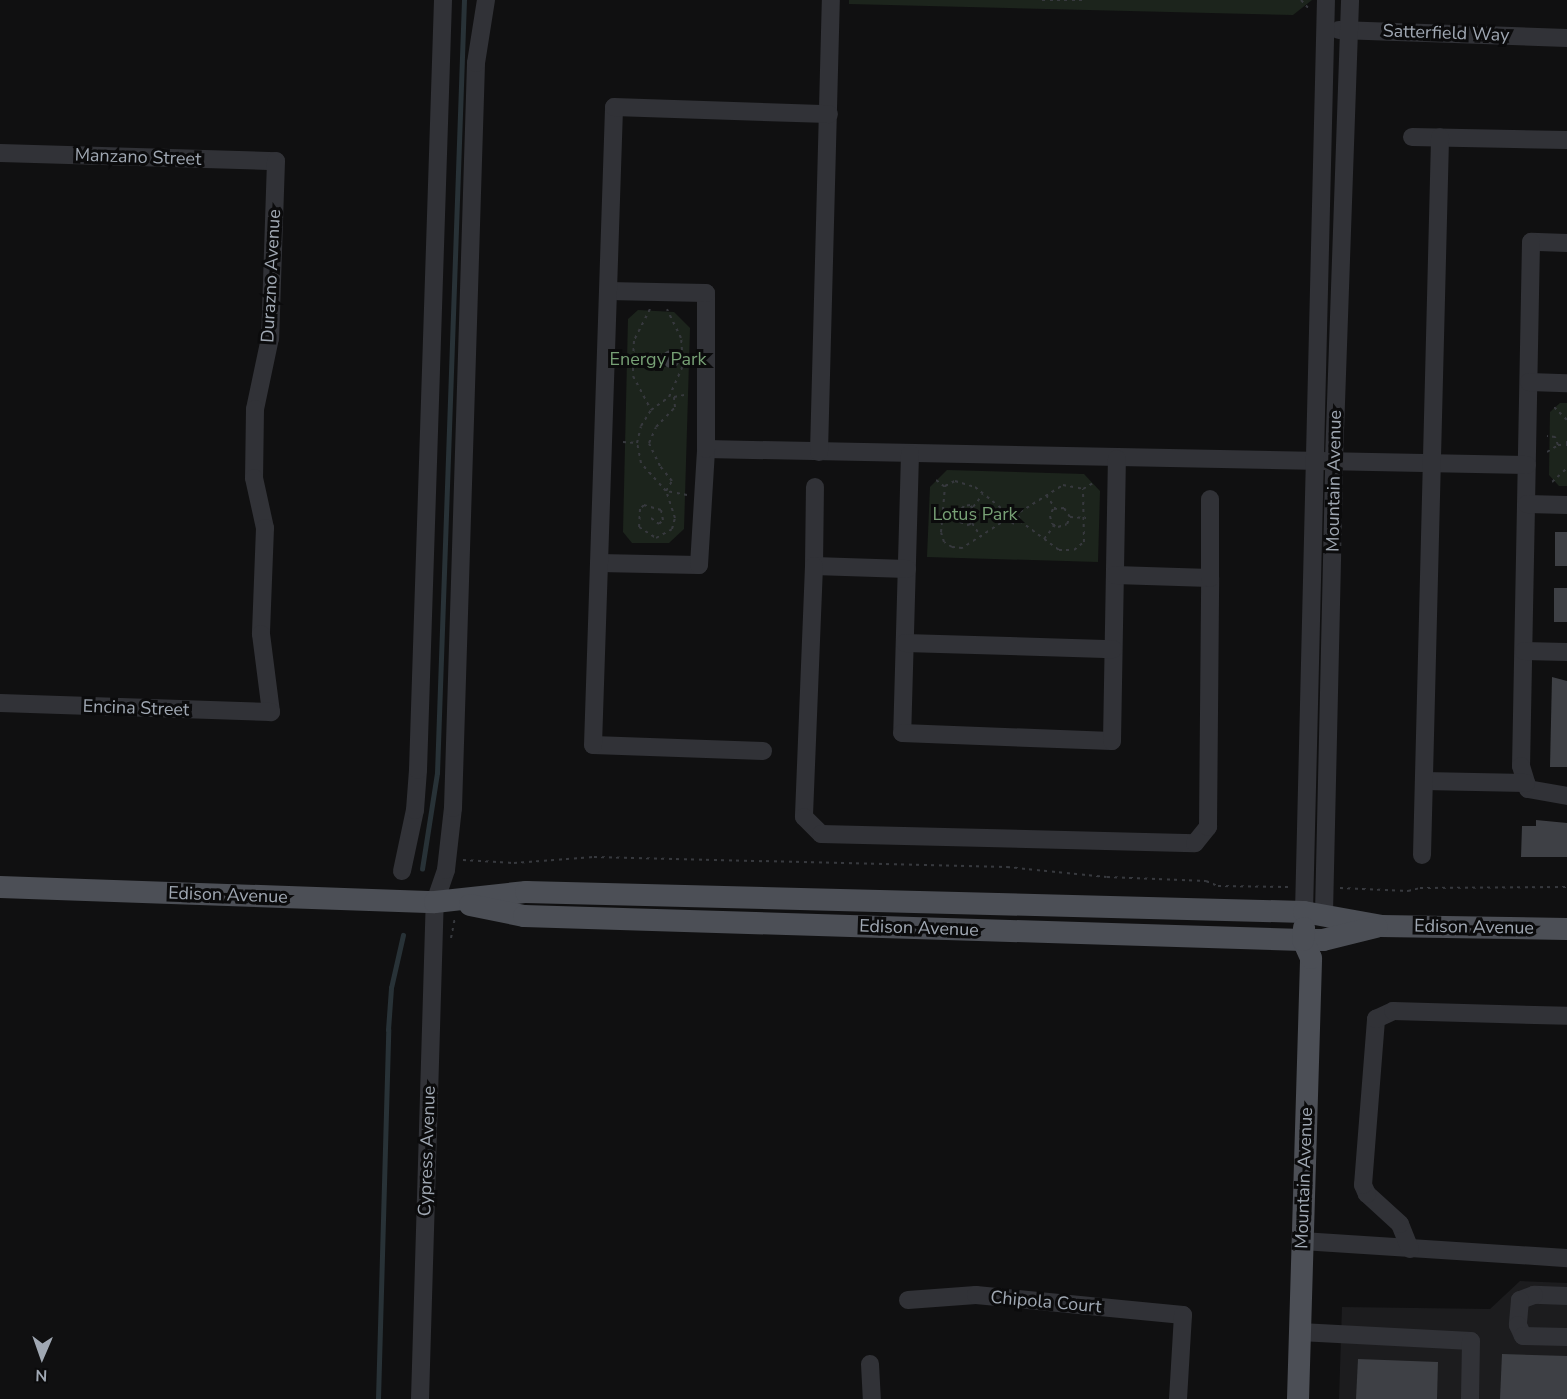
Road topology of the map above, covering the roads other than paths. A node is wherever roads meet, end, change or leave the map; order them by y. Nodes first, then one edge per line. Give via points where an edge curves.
1 (443, 0) edge
2 (486, 0) edge
3 (831, 0) edge
4 (1326, 0) edge
5 (1350, 0) edge
6 (1325, 30) junction
7 (1350, 30) junction
8 (1567, 38) edge
9 (829, 114) junction
10 (1412, 137) dead end
11 (1440, 137) junction
12 (1567, 140) edge
13 (0, 153) edge
14 (276, 160) joint
15 (1567, 243) edge
16 (608, 291) junction
17 (1528, 382) junction
18 (1567, 383) edge
19 (706, 450) junction
20 (819, 452) junction
21 (910, 454) junction
22 (1117, 459) junction
23 (1314, 460) junction
24 (1334, 460) junction
25 (1432, 464) junction
26 (1527, 465) junction
27 (815, 488) dead end
28 (1210, 499) dead end
29 (1527, 504) junction
30 (1567, 505) edge
31 (599, 562) junction
32 (814, 566) junction
33 (907, 569) junction
34 (1115, 575) junction
35 (1210, 578) junction
36 (905, 644) junction
37 (1113, 649) junction
38 (1524, 651) junction
39 (1567, 652) edge
40 (0, 703) edge
41 (271, 712) joint
42 (763, 751) dead end
43 (1424, 781) junction
44 (1526, 783) junction
45 (1567, 796) edge
46 (1422, 855) dead end
47 (402, 871) dead end
48 (0, 887) edge
49 (446, 902) junction
50 (1314, 912) junction
51 (1381, 926) junction
52 (1567, 929) edge
53 (1312, 946) junction
54 (1567, 1016) edge
55 (1302, 1241) junction
56 (1410, 1248) junction
57 (1567, 1258) edge
58 (1567, 1296) edge
59 (908, 1300) dead end
60 (1300, 1332) junction
61 (1567, 1336) edge
62 (870, 1364) dead end
63 (420, 1399) edge
64 (872, 1399) edge
65 (1178, 1399) edge
66 (1298, 1399) edge
67 (1470, 1399) edge

1 - 47 street via 418,770 415,810
2 - 49 street, Cypress Avenue via 476,63 455,779
3 - 9 street
4 - 6 street, Mountain Avenue
5 - 7 street, Mountain Avenue
6 - 7 street, Satterfield Way
6 - 23 street, Mountain Avenue
7 - 8 street, Satterfield Way
7 - 24 street, Mountain Avenue
9 - 16 street via 614,107
9 - 20 street
10 - 11 street
11 - 12 street
11 - 25 street
13 - 14 street, Manzano Street
14 - 41 street, Durazno Avenue via 270,338 255,409 254,478 265,528 261,634
15 - 17 street via 1532,242
16 - 19 street via 706,293
16 - 31 street
17 - 18 street
17 - 26 street
19 - 20 street
19 - 31 street via 699,565
20 - 21 street
21 - 22 street
21 - 33 street
22 - 23 street
22 - 34 street
23 - 24 street
23 - 50 street, Mountain Avenue
24 - 25 street
24 - 50 street, Mountain Avenue
25 - 26 street
25 - 43 street
26 - 29 street
27 - 32 street
28 - 35 street
29 - 30 street
29 - 38 street
31 - 42 street via 593,745
32 - 33 street
32 - 35 street via 804,817 821,834 1195,843 1208,827
33 - 36 street
34 - 35 street
34 - 37 street
36 - 37 street
36 - 37 street via 902,733 1112,741
38 - 39 street
38 - 44 street via 1521,766
40 - 41 street, Encina Street
43 - 44 street
43 - 46 street
44 - 45 street via 1528,789
48 - 49 main road, Edison Avenue
49 - 50 main road, Edison Avenue via 526,892
49 - 53 main road, Edison Avenue via 524,916
49 - 63 street, Cypress Avenue
50 - 51 main road, Edison Avenue
50 - 53 main road, Mountain Avenue
51 - 52 main road, Edison Avenue
51 - 53 main road, Edison Avenue
53 - 55 main road, Mountain Avenue
54 - 56 street via 1393,1011 1376,1019 1363,1185 1367,1194 1400,1224
55 - 56 street
55 - 60 main road, Mountain Avenue
56 - 57 street
58 - 61 street via 1534,1295 1520,1300 1518,1317 1523,1336
59 - 65 street, Chipola Court via 976,1295 1184,1315
60 - 66 main road, Mountain Avenue
60 - 67 street via 1471,1341
62 - 64 street

